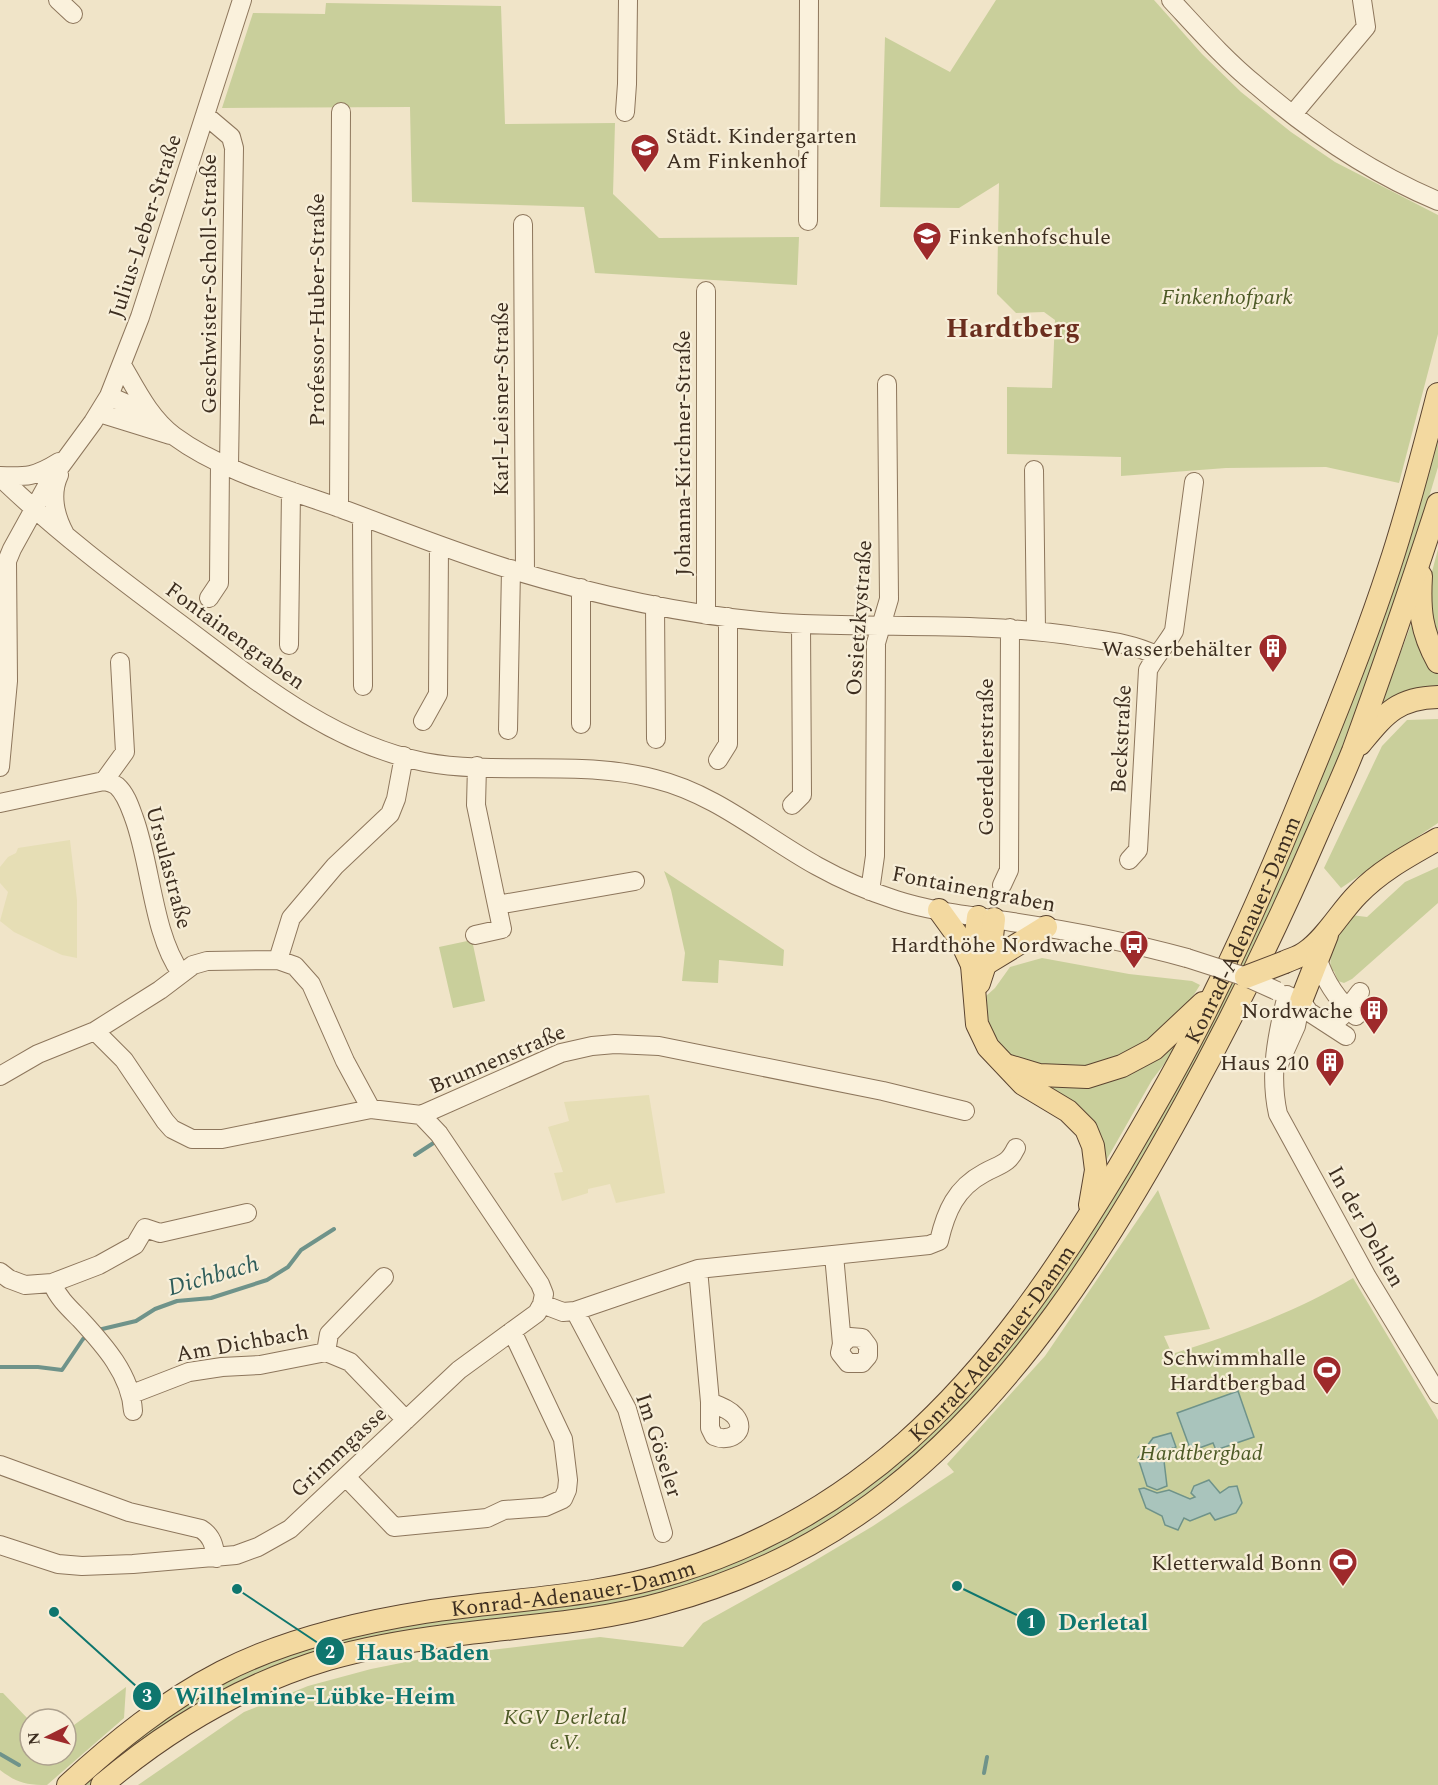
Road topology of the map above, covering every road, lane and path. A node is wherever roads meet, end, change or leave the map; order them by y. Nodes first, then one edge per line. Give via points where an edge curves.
1 (58, 0) edge
2 (242, 0) edge
3 (628, 0) edge
4 (808, 0) edge
5 (1171, 0) edge
6 (1362, 0) edge
7 (73, 15) dead end
8 (341, 112) dead end
9 (625, 112) dead end
10 (1293, 114) junction
11 (205, 115) junction
12 (1438, 201) edge
13 (808, 221) dead end
14 (523, 224) dead end
15 (706, 291) dead end
16 (122, 365) junction
17 (887, 384) dead end
18 (1438, 394) edge
19 (109, 396) junction
20 (99, 413) junction
21 (152, 415) junction
22 (174, 436) junction
23 (68, 456) junction
24 (224, 464) junction
25 (1034, 470) dead end
26 (0, 477) edge
27 (1194, 482) dead end
28 (291, 491) junction
29 (54, 501) junction
30 (1438, 504) edge
31 (339, 508) junction
32 (34, 510) junction
33 (362, 518) junction
34 (68, 538) junction
35 (439, 546) junction
36 (1422, 553) junction
37 (518, 571) junction
38 (581, 588) junction
39 (209, 598) dead end
40 (655, 605) junction
41 (706, 615) junction
42 (728, 617) junction
43 (801, 624) junction
44 (880, 626) junction
45 (1010, 628) junction
46 (1036, 630) junction
47 (289, 645) dead end
48 (1156, 655) junction
49 (120, 662) dead end
50 (1438, 662) edge
51 (363, 686) dead end
52 (1438, 697) edge
53 (423, 721) dead end
54 (581, 724) dead end
55 (508, 730) dead end
56 (656, 739) dead end
57 (1351, 754) junction
58 (404, 756) junction
59 (718, 760) dead end
60 (477, 766) junction
61 (0, 767) edge
62 (104, 782) junction
63 (0, 803) edge
64 (792, 805) dead end
65 (1438, 839) edge
66 (1129, 860) dead end
67 (635, 881) dead end
68 (1002, 885) dead end
69 (870, 891) junction
70 (497, 905) junction
71 (939, 910) junction
72 (986, 918) junction
73 (1046, 927) junction
74 (475, 935) dead end
75 (1312, 956) junction
76 (278, 960) junction
77 (979, 964) junction
78 (181, 973) junction
79 (1246, 977) junction
80 (1216, 992) junction
81 (1360, 992) dead end
82 (1288, 996) junction
83 (1351, 1021) junction
84 (95, 1031) junction
85 (1004, 1064) junction
86 (0, 1076) edge
87 (371, 1109) junction
88 (965, 1111) dead end
89 (421, 1115) junction
90 (1016, 1148) dead end
91 (247, 1213) dead end
92 (1085, 1224) junction
93 (834, 1255) junction
94 (698, 1269) junction
95 (0, 1272) edge
96 (384, 1277) dead end
97 (52, 1283) junction
98 (542, 1305) junction
99 (575, 1311) junction
100 (512, 1331) junction
101 (842, 1344) dead end
102 (326, 1352) junction
103 (1438, 1394) edge
104 (710, 1402) dead end
105 (406, 1420) junction
106 (0, 1465) edge
107 (346, 1477) junction
108 (663, 1533) dead end
109 (0, 1545) edge
110 (216, 1558) junction
111 (68, 1785) edge
112 (102, 1785) edge

1 - 7 street
2 - 11 street, Julius-Leber-Straße
3 - 9 street
4 - 13 street
5 - 10 street via 1231,62
6 - 10 street via 1366,27
8 - 31 street, Professor-Huber-Straße
10 - 12 street via 1392,180
11 - 16 street, Julius-Leber-Straße
11 - 24 street, Geschwister-Scholl-Straße via 231,137 234,148
14 - 37 street, Karl-Leisner-Straße
15 - 41 street, Johanna-Kirchner-Straße
16 - 19 street, Julius-Leber-Straße
16 - 21 street
17 - 44 street, Ossietzkystraße via 889,599
18 - 80 main road, Konrad-Adenauer-Damm via 1390,566 1346,691
19 - 20 street, Julius-Leber-Straße
19 - 21 street
20 - 22 street
20 - 23 street, Julius-Leber-Straße
21 - 22 street
22 - 24 street
23 - 26 street, Julius-Leber-Straße via 41,474
23 - 29 street, Julius-Leber-Straße via 57,479
23 - 32 street, Julius-Leber-Straße
24 - 28 street
24 - 39 street via 219,583
25 - 46 street
26 - 32 street, Fontainengraben
27 - 48 street, Beckstraße via 1174,631
28 - 31 street
28 - 47 street
29 - 32 street
29 - 34 street, Julius-Leber-Straße via 57,520
30 - 36 main road, Konrad-Adenauer-Damm
31 - 33 street
32 - 34 street, Fontainengraben
32 - 61 street, Julius-Leber-Straße via 7,561 8,681
33 - 35 street
33 - 51 street
34 - 58 street, Fontainengraben via 300,711 330,728
35 - 37 street
35 - 53 street via 438,694
36 - 50 main road via 1421,620
36 - 57 main road, Konrad-Adenauer-Damm
37 - 38 street
37 - 55 street
38 - 40 street
38 - 54 street
40 - 41 street
40 - 56 street
41 - 42 street
42 - 43 street
42 - 59 street via 728,744
43 - 44 street
43 - 64 street via 802,795
44 - 45 street
44 - 69 street, Ossietzkystraße via 876,643 875,856
45 - 46 street
45 - 68 street, Goerdelerstraße via 1009,870
46 - 48 street via 1137,646
48 - 66 street, Beckstraße via 1148,670 1138,850
49 - 62 street via 125,752
52 - 57 main road via 1400,704 1382,718
57 - 112 main road, Konrad-Adenauer-Damm via 1248,987 1157,1156 1108,1235 1040,1335 991,1394 941,1446 887,1492 840,1526 778,1561 663,1604 369,1649 278,1677 190,1720
58 - 60 street, Fontainengraben
58 - 76 street via 390,814 335,866 291,918
60 - 69 street, Fontainengraben via 619,772 656,779 732,812 818,866
60 - 70 street via 476,805
62 - 63 street
62 - 78 street, Ursulastraße via 115,784 130,807 171,960
65 - 75 main road via 1399,861 1357,894
67 - 70 street
69 - 71 street, Fontainengraben
70 - 74 street via 502,929
71 - 72 street, Fontainengraben
71 - 77 main road
72 - 73 street, Fontainengraben
72 - 77 main road
73 - 77 main road
73 - 79 street, Fontainengraben, bridge via 1140,945
75 - 79 main road, bridge
75 - 82 main road via 1310,975
75 - 83 street
76 - 78 street via 207,961
76 - 87 street via 295,966 311,984
77 - 85 main road via 977,1024 988,1047
78 - 84 street
79 - 82 street, Fontainengraben, bridge
80 - 85 main road via 1154,1049 1122,1066 1087,1077 1039,1075
80 - 92 main road, Konrad-Adenauer-Damm via 1157,1103
81 - 83 street
82 - 83 street, Fontainengraben via 1325,1022
82 - 83 street, Fontainengraben via 1315,994
82 - 103 street, In der Dehlen via 1296,1026 1274,1074 1278,1114 1367,1277
84 - 86 street via 38,1054
84 - 87 street, Brunnenstraße via 124,1060 172,1129 192,1139 222,1139
85 - 92 main road via 1023,1083 1068,1111 1086,1129 1096,1170
87 - 89 street, Brunnenstraße
88 - 89 street, Brunnenstraße via 659,1046 615,1044 561,1053
89 - 98 street via 439,1134 540,1284 544,1294
90 - 93 street via 1010,1160 968,1183 955,1196 939,1241
91 - 97 street via 160,1233 145,1228 135,1245 99,1265
92 - 111 main road, Konrad-Adenauer-Damm via 1036,1296 956,1394 873,1470 797,1521 710,1562 656,1578 591,1592 426,1612 321,1634 266,1653 221,1672 145,1719
93 - 94 street
93 - 101 street
94 - 99 street
94 - 104 street
95 - 97 street via 25,1285
96 - 102 street, Am Dichbach via 329,1334
97 - 102 street, Am Dichbach via 56,1294 116,1362 133,1402 189,1372 279,1362
98 - 99 street via 563,1312
98 - 100 street, Grimmgasse
99 - 108 street, Im Göseler via 627,1409
100 - 105 street, Grimmgasse via 459,1370
100 - 107 street via 563,1439 568,1480 563,1499 545,1507 504,1510 487,1518 394,1527
102 - 105 street, Am Dichbach via 350,1362
105 - 107 street, Grimmgasse
106 - 110 street via 129,1512 201,1529 209,1534
107 - 110 street, Grimmgasse via 290,1529 258,1548
109 - 110 street, Grimmgasse via 57,1564 81,1566

